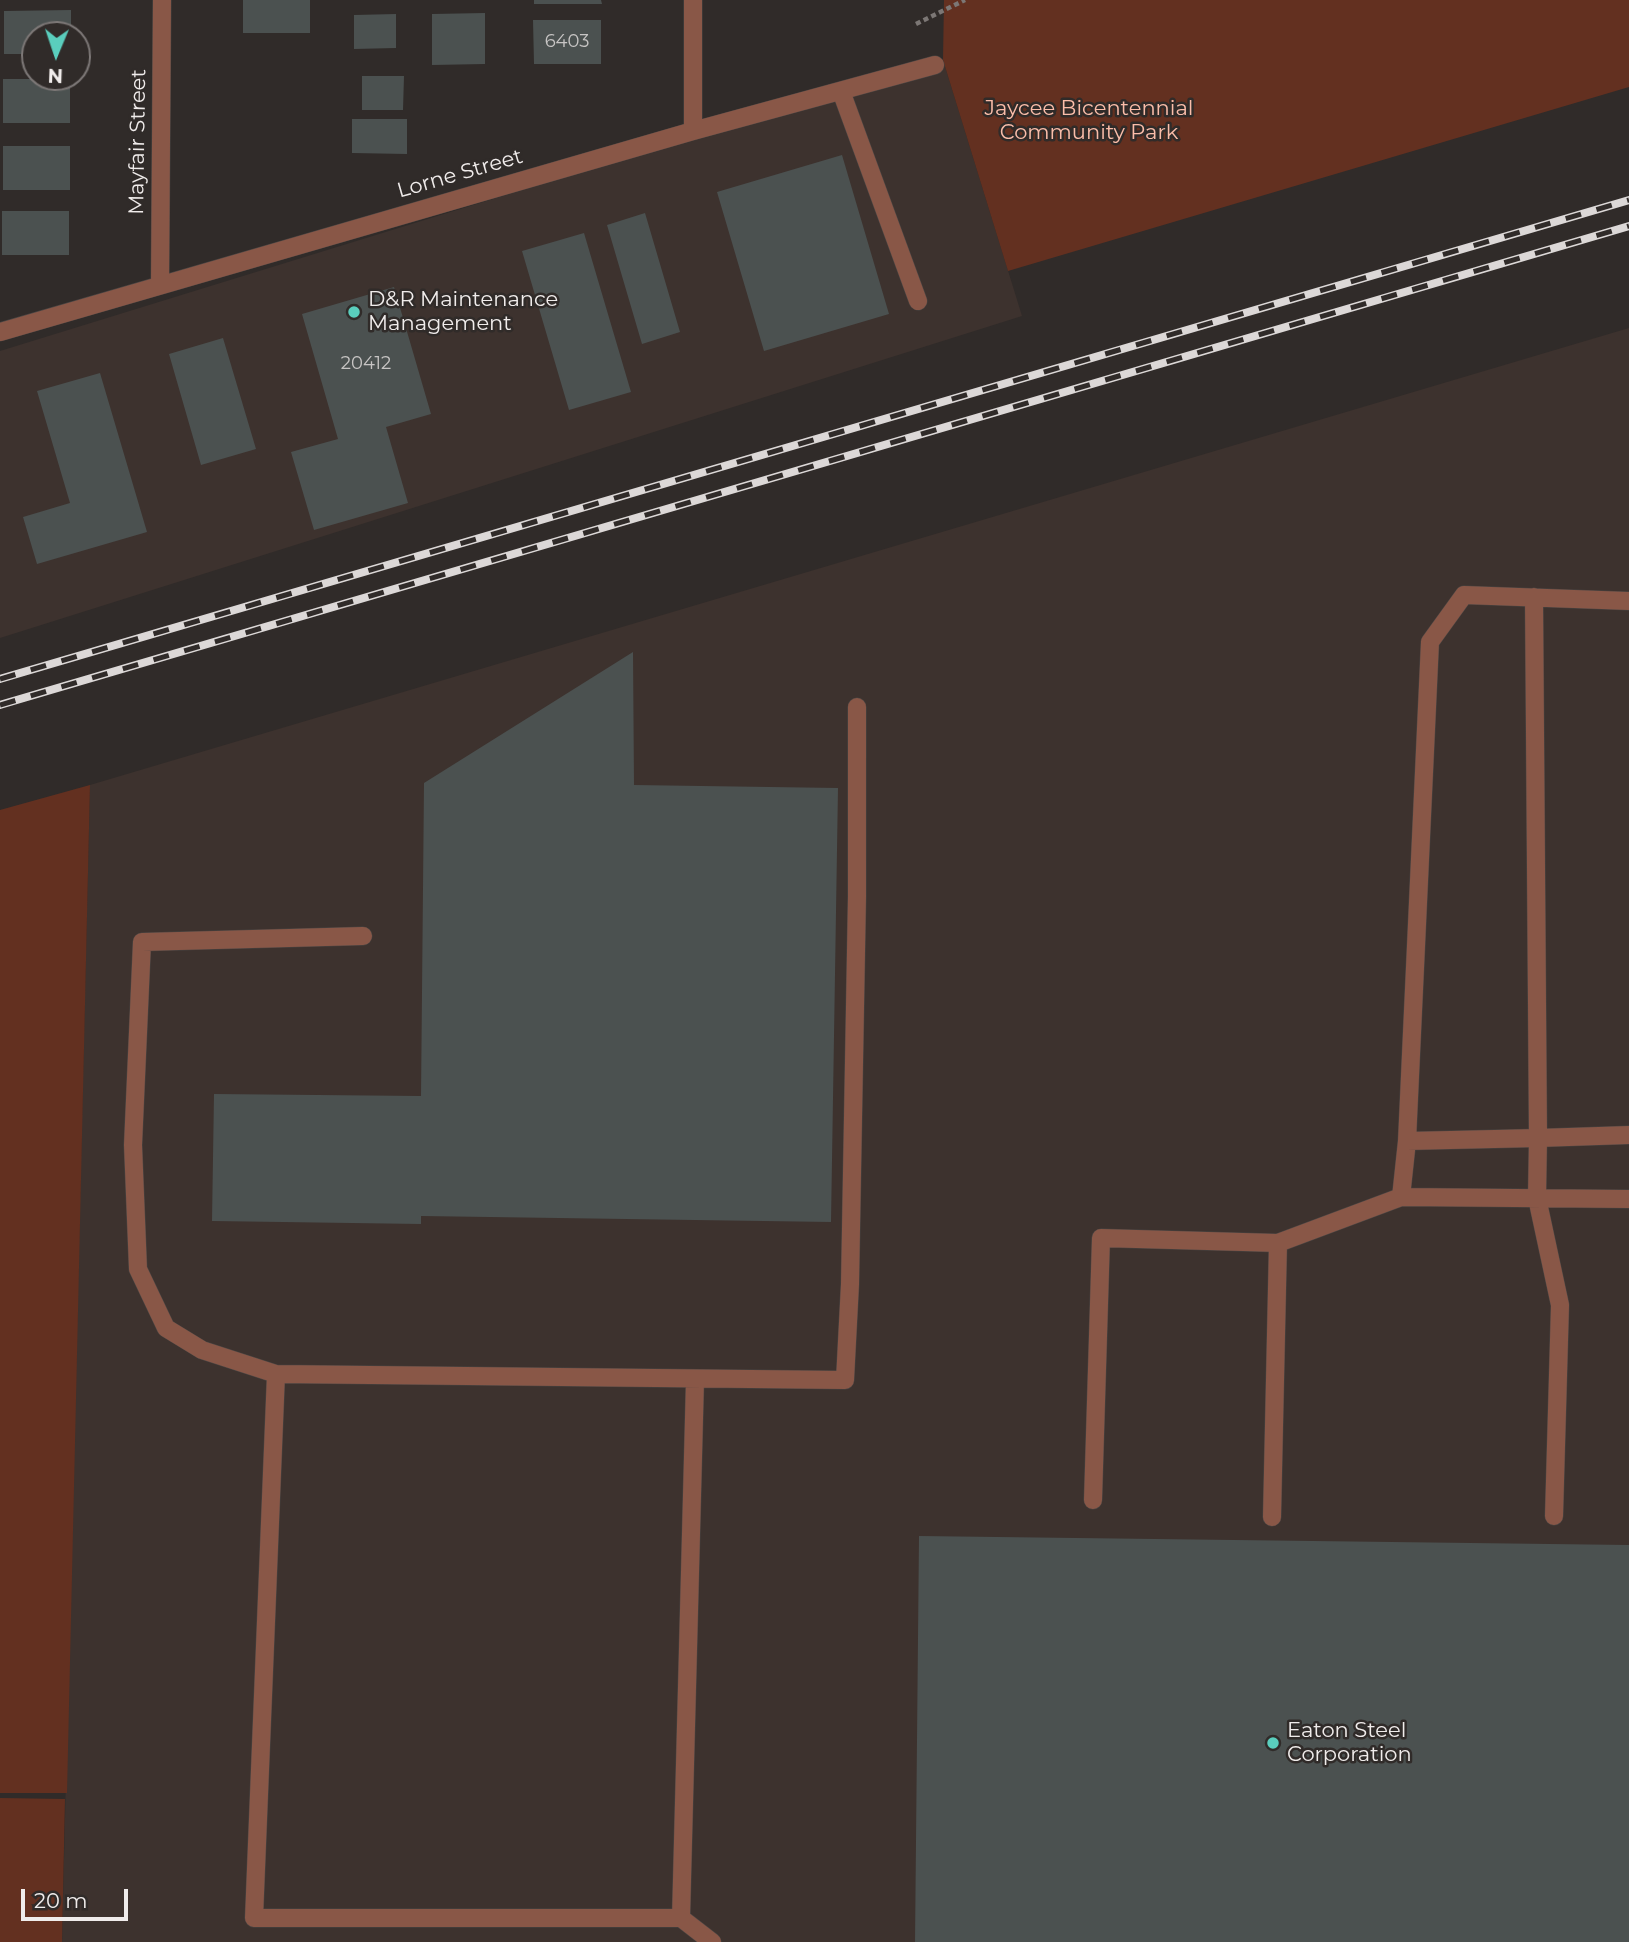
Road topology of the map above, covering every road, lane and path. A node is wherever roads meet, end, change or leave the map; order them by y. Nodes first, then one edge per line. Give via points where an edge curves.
1 (162, 0) edge
2 (693, 0) edge
3 (965, 0) edge
4 (916, 24) dead end
5 (935, 65) dead end
6 (841, 90) junction
7 (693, 131) junction
8 (160, 285) junction
9 (918, 301) dead end
10 (0, 332) edge
11 (1534, 597) junction
12 (1629, 601) edge
13 (857, 707) dead end
14 (363, 936) dead end
15 (1629, 1135) edge
16 (1538, 1138) junction
17 (1407, 1141) junction
18 (1401, 1197) junction
19 (1537, 1198) junction
20 (1629, 1199) edge
21 (1278, 1243) junction
22 (276, 1374) junction
23 (695, 1380) junction
24 (1093, 1500) dead end
25 (1555, 1516) dead end
26 (1272, 1517) dead end
27 (681, 1918) junction
28 (712, 1942) edge

1 - 8 street, Mayfair Street
2 - 7 street
3 - 4 path
5 - 6 street, Lorne Street
6 - 7 street, Lorne Street
6 - 9 street
7 - 8 street, Lorne Street
8 - 10 street, Lorne Street
11 - 12 street
11 - 16 street
11 - 17 street via 1464,595 1430,642
13 - 23 street via 857,910 845,1380
14 - 22 street via 142,942 133,1145 138,1269 166,1328 202,1350
15 - 16 street
16 - 17 street
16 - 19 street
17 - 18 street
18 - 19 street
18 - 21 street
19 - 20 street
19 - 25 street via 1560,1306
21 - 24 street via 1101,1238
21 - 26 street
22 - 23 street
22 - 27 street via 254,1918
23 - 27 street
27 - 28 street

